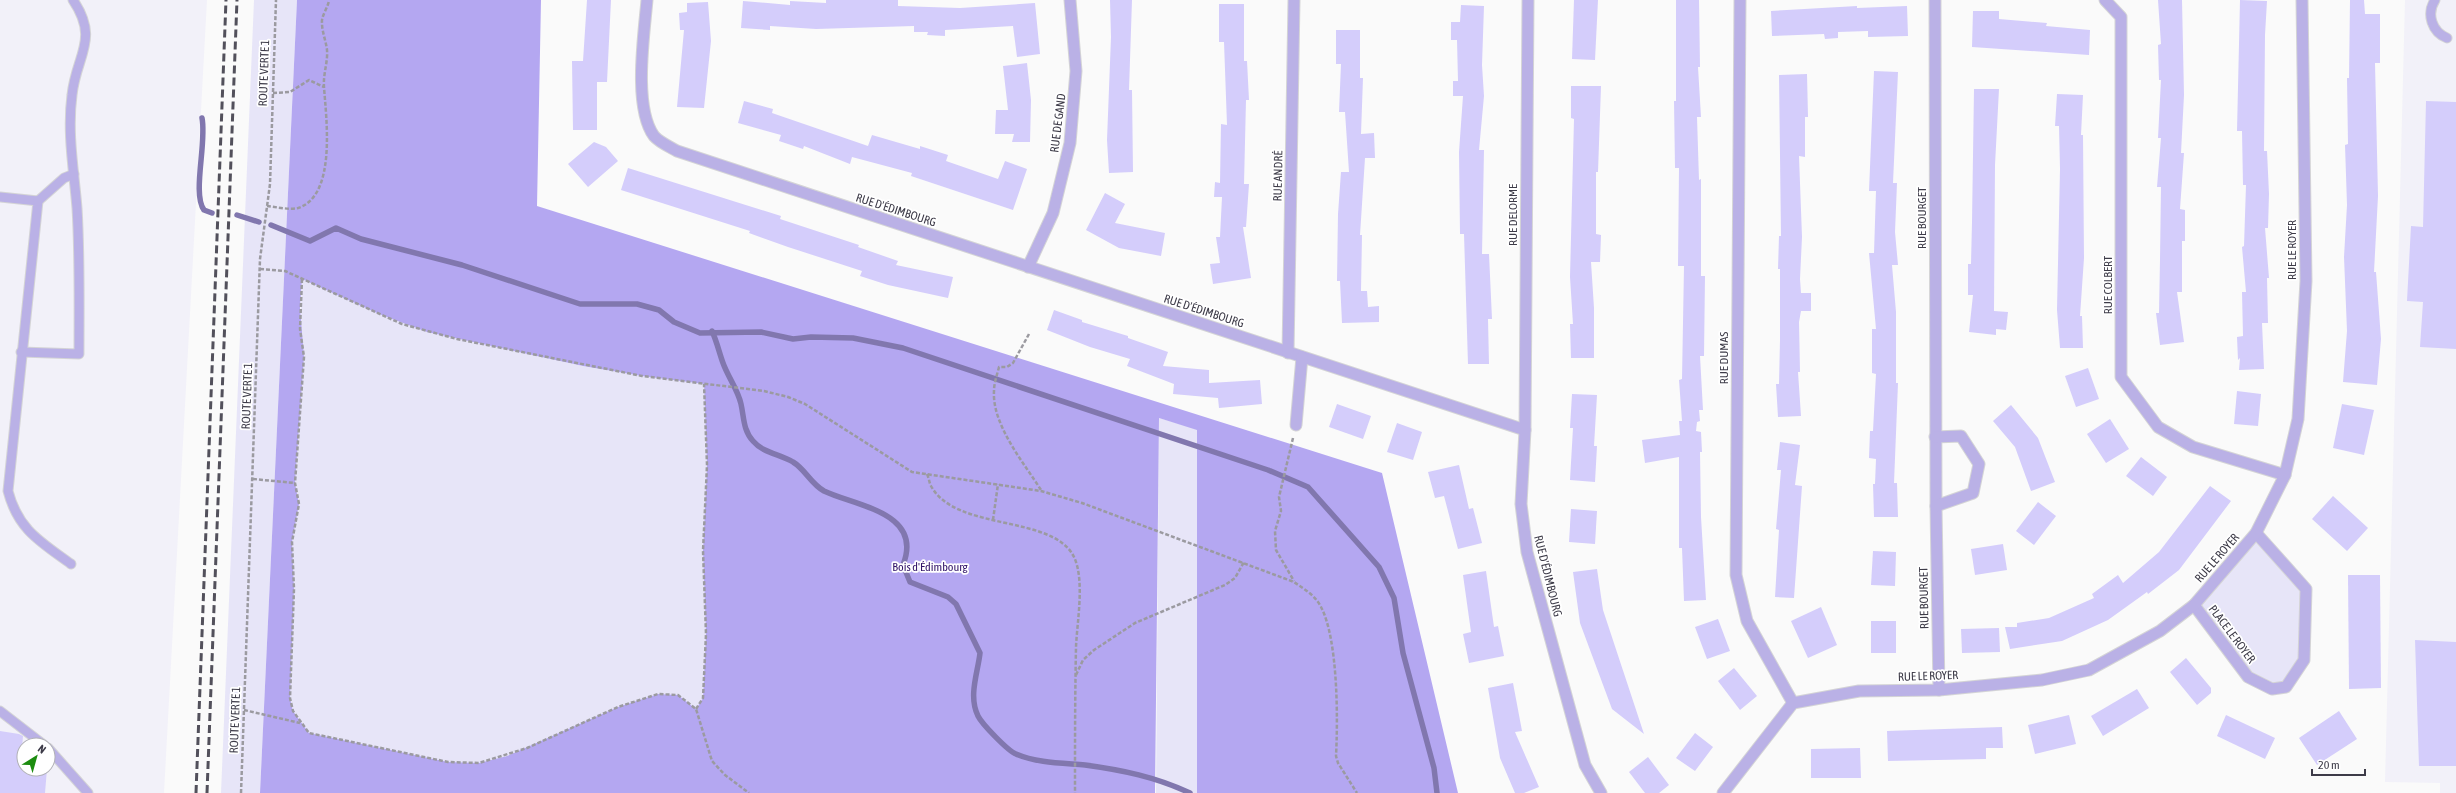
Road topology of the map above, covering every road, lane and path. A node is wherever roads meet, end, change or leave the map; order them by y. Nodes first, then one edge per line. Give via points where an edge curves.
1 (73, 0) edge
2 (276, 0) edge
3 (329, 0) edge
4 (647, 0) edge
5 (1070, 0) edge
6 (1294, 0) edge
7 (1528, 0) edge
8 (1740, 0) edge
9 (1935, 0) edge
10 (2105, 0) edge
11 (2302, 0) edge
12 (2435, 0) edge
13 (2447, 38) dead end
14 (324, 87) junction
15 (273, 93) junction
16 (74, 174) junction
17 (0, 197) edge
18 (38, 201) junction
19 (267, 206) junction
20 (1028, 267) junction
21 (260, 268) junction
22 (302, 279) junction
23 (1029, 334) dead end
24 (22, 352) junction
25 (1288, 353) junction
26 (1302, 357) junction
27 (704, 384) junction
28 (1296, 425) joint
29 (1525, 430) junction
30 (1936, 437) junction
31 (927, 474) junction
32 (2284, 475) junction
33 (253, 479) junction
34 (295, 483) junction
35 (998, 484) junction
36 (1041, 491) junction
37 (1936, 506) junction
38 (993, 520) junction
39 (2256, 533) junction
40 (1244, 562) junction
41 (71, 564) dead end
42 (1294, 582) junction
43 (2194, 604) junction
44 (1076, 675) junction
45 (1939, 690) junction
46 (1793, 703) junction
47 (696, 709) junction
48 (244, 710) junction
49 (0, 711) edge
50 (300, 723) junction
51 (34, 737) edge
52 (56, 757) edge
53 (88, 793) edge
54 (241, 793) edge
55 (749, 793) edge
56 (1075, 793) edge
57 (1357, 793) edge
58 (1601, 793) edge
59 (1723, 793) edge

1 - 16 lane via 83,17 86,34 86,43 72,95 70,129
2 - 15 path, ROUTE VERTE 1
3 - 14 path via 321,21 327,60
4 - 20 street, RUE D'ÉDIMBOURG via 641,73 645,120 655,137 677,151
5 - 20 street, RUE DE GAND via 1076,71 1070,143 1053,213
6 - 25 street, RUE ANDRÉ
7 - 29 street, RUE DELORME
8 - 46 street, RUE DUMAS via 1736,575 1747,620
9 - 30 street, RUE BOURGET
10 - 32 street, RUE COLBERT via 2121,16 2121,377 2158,427 2193,447
11 - 32 street, RUE LE ROYER via 2306,281 2298,419
12 - 13 lane via 2431,13 2433,25 2439,34
14 - 15 path via 309,80 290,92
14 - 19 path via 327,150 318,191 297,208
15 - 19 path, ROUTE VERTE 1
16 - 18 lane via 64,178
16 - 24 lane via 80,354
17 - 18 lane
18 - 24 lane
19 - 21 path, ROUTE VERTE 1
20 - 25 street, RUE D'ÉDIMBOURG
21 - 22 path via 285,271
21 - 33 path, ROUTE VERTE 1
22 - 27 path via 360,306 427,332 583,366
22 - 34 path via 300,329 304,356
23 - 36 path via 1013,363 999,367 994,398 1004,429 1018,458
24 - 41 lane via 8,491 17,517 24,527
25 - 26 street, RUE D'ÉDIMBOURG
26 - 28 street
26 - 29 street, RUE D'ÉDIMBOURG
27 - 31 path via 764,391 788,397 805,404 903,468
27 - 47 path via 707,465 703,551 706,634 703,698
28 - 42 path via 1282,481 1279,497 1281,511 1275,531 1276,550
29 - 58 street, RUE D'ÉDIMBOURG via 1521,504 1527,552 1585,765
30 - 37 street, RUE BOURGET
30 - 37 street via 1961,436 1979,464 1974,493
31 - 35 path
31 - 38 path via 931,486 953,507
32 - 39 street, RUE LE ROYER
33 - 34 path
33 - 48 path, ROUTE VERTE 1
34 - 50 path via 299,504 292,542 294,589 290,698 293,711
35 - 36 path
35 - 38 path
36 - 40 path via 1082,503
37 - 45 street, RUE BOURGET
38 - 44 path via 1059,541 1074,557 1079,584
39 - 43 street, RUE LE ROYER
39 - 43 street, PLACE LE ROYER via 2306,589 2304,660 2286,687 2272,688 2248,677
40 - 42 path
40 - 44 path via 1235,578 1225,585 1145,618 1094,650 1083,660
42 - 57 path via 1311,594 1321,607 1328,630 1336,688 1336,756
43 - 45 street, RUE LE ROYER via 2160,631 2089,670 2042,680
44 - 56 path
45 - 46 street, RUE LE ROYER via 1859,691
46 - 59 street
47 - 50 path via 678,695 658,694 618,707 506,756 479,763 448,762 323,737 309,733
47 - 55 path via 712,761 725,775
48 - 50 path
48 - 54 path, ROUTE VERTE 1
49 - 51 lane
52 - 53 lane

